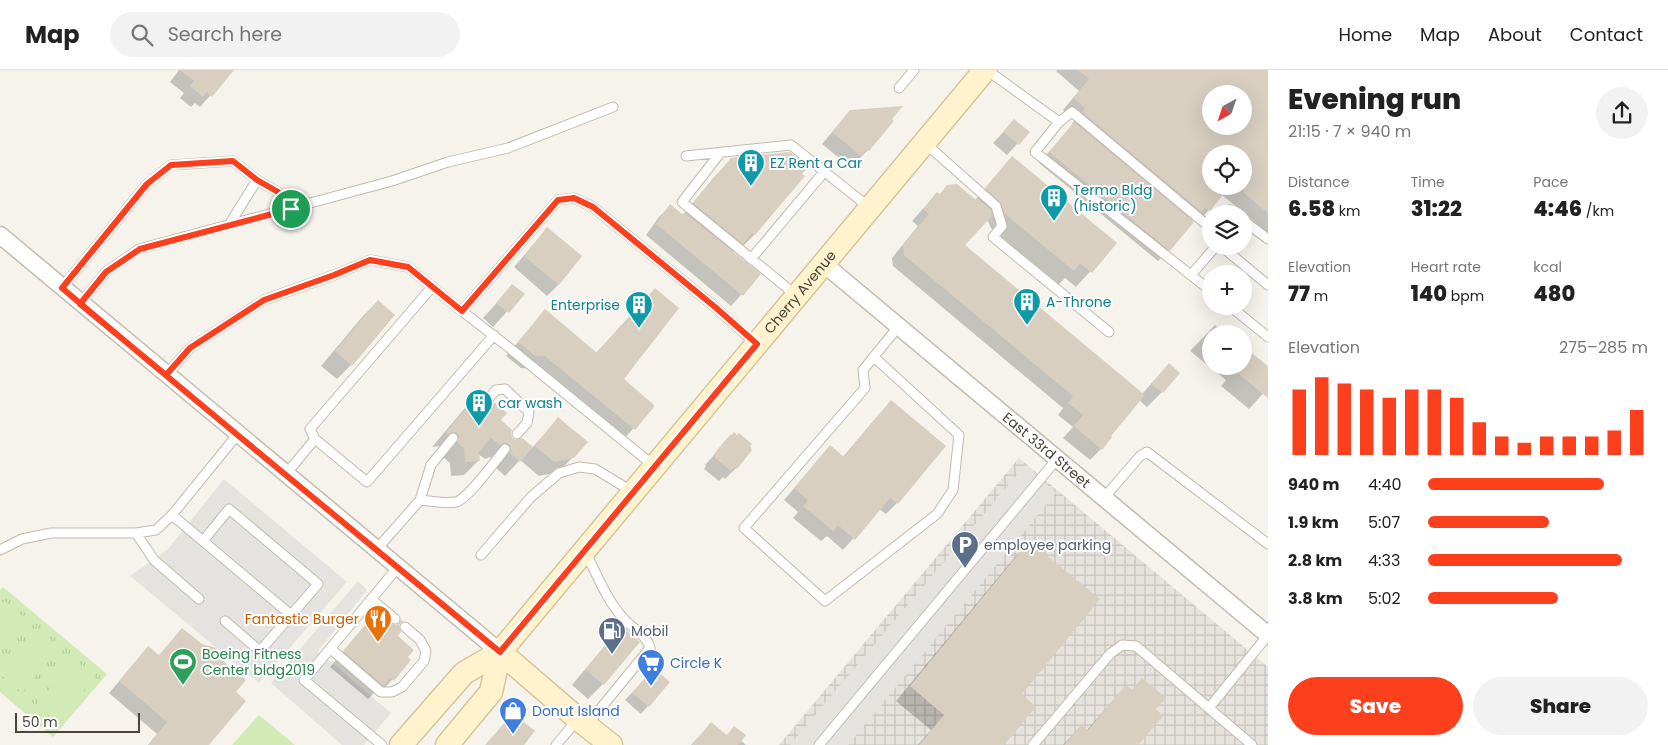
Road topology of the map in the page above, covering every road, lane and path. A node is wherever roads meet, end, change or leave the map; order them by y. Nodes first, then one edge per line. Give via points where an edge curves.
1 (914, 70) edge
2 (986, 70) edge
3 (899, 88) dead end
4 (613, 107) dead end
5 (1059, 122) junction
6 (924, 143) junction
7 (721, 152) junction
8 (686, 156) dead end
9 (824, 172) junction
10 (257, 180) junction
11 (870, 208) junction
12 (291, 209) junction
13 (1202, 221) edge
14 (229, 226) junction
15 (1252, 227) edge
16 (0, 235) edge
17 (1268, 239) edge
18 (1208, 255) edge
19 (1232, 255) edge
20 (751, 259) junction
21 (824, 264) junction
22 (1191, 275) junction
23 (1202, 284) edge
24 (1268, 285) edge
25 (432, 287) junction
26 (62, 288) junction
27 (797, 296) junction
28 (80, 304) junction
29 (462, 311) junction
30 (1241, 315) edge
31 (898, 327) junction
32 (1109, 332) dead end
33 (494, 335) junction
34 (1268, 337) edge
35 (757, 344) junction
36 (874, 357) junction
37 (166, 375) junction
38 (489, 398) dead end
39 (517, 434) dead end
40 (238, 435) junction
41 (453, 438) dead end
42 (314, 439) junction
43 (505, 449) dead end
44 (1057, 459) junction
45 (654, 467) junction
46 (286, 474) junction
47 (633, 492) junction
48 (1104, 498) junction
49 (420, 500) junction
50 (172, 515) junction
51 (136, 533) junction
52 (203, 541) junction
53 (1268, 544) edge
54 (0, 550) edge
55 (376, 550) junction
56 (584, 550) junction
57 (481, 555) dead end
58 (398, 567) junction
59 (199, 599) dead end
60 (371, 599) junction
61 (291, 615) junction
62 (395, 619) dead end
63 (225, 621) dead end
64 (405, 628) dead end
65 (1268, 635) edge
66 (331, 649) junction
67 (500, 652) junction
68 (1209, 708) junction
69 (593, 734) edge
70 (382, 745) edge
71 (401, 745) edge
72 (447, 745) edge
73 (556, 745) edge
74 (819, 745) edge
75 (1033, 745) edge
76 (1252, 745) edge

1 - 3 lane
2 - 5 lane
2 - 6 main road, Cherry Avenue
4 - 12 lane via 508,148 448,162
5 - 13 lane via 1072,112
5 - 22 lane via 1036,152
6 - 11 main road, Cherry Avenue
6 - 32 lane via 996,206 1002,226 993,237
7 - 8 lane
7 - 9 lane via 791,144
7 - 20 lane via 682,202
9 - 11 lane
9 - 20 lane
10 - 12 lane via 278,192
10 - 14 lane
10 - 26 lane via 233,161 171,165 147,184
11 - 21 main road, Cherry Avenue
12 - 14 lane
14 - 28 lane via 140,249 106,272
15 - 17 lane
16 - 26 street
18 - 22 lane
19 - 24 lane
20 - 27 lane
21 - 27 main road, Cherry Avenue
21 - 31 street, East 33rd Street
22 - 23 lane
25 - 29 lane
25 - 37 lane via 408,267 370,260 264,300 190,348
25 - 42 lane via 310,429
26 - 28 street
27 - 35 main road, Cherry Avenue
28 - 37 street
29 - 33 lane
29 - 35 lane via 558,200 574,198 593,207
30 - 34 lane
31 - 36 lane
31 - 44 street, East 33rd Street
33 - 42 lane via 367,482
33 - 45 lane
35 - 45 main road, Cherry Avenue
36 - 36 lane via 863,370 865,388 744,528 825,601 937,514 953,490 960,435
37 - 40 street
38 - 39 lane via 496,390 505,389 529,412 527,423
40 - 46 street
40 - 50 lane
41 - 49 lane via 431,465
42 - 46 lane
43 - 49 lane via 458,502
44 - 48 street, East 33rd Street
44 - 74 lane
45 - 47 main road, Cherry Avenue
46 - 55 street
47 - 56 main road, Cherry Avenue
47 - 57 lane via 595,469 579,467 559,473 531,497
48 - 53 lane via 1147,452
48 - 65 street, East 33rd Street
49 - 55 lane
50 - 51 lane via 156,530
50 - 52 lane
51 - 54 lane via 51,533 22,539
51 - 59 lane via 154,560
52 - 61 lane
52 - 61 lane via 229,508 318,584
55 - 58 street
56 - 67 main road, Cherry Avenue
56 - 69 lane via 623,619 648,641 650,648
58 - 60 lane
58 - 67 street
60 - 62 lane
60 - 66 lane
61 - 63 lane via 260,651
64 - 66 lane via 420,640 426,651 424,660 408,681 392,692 381,692
65 - 68 lane
66 - 70 lane via 304,680
67 - 69 main road
67 - 71 main road, Cherry Avenue via 464,673
67 - 72 main road, Cherry Avenue via 491,692
68 - 75 lane via 1136,646 1122,645 1110,654
68 - 76 lane
69 - 73 lane

